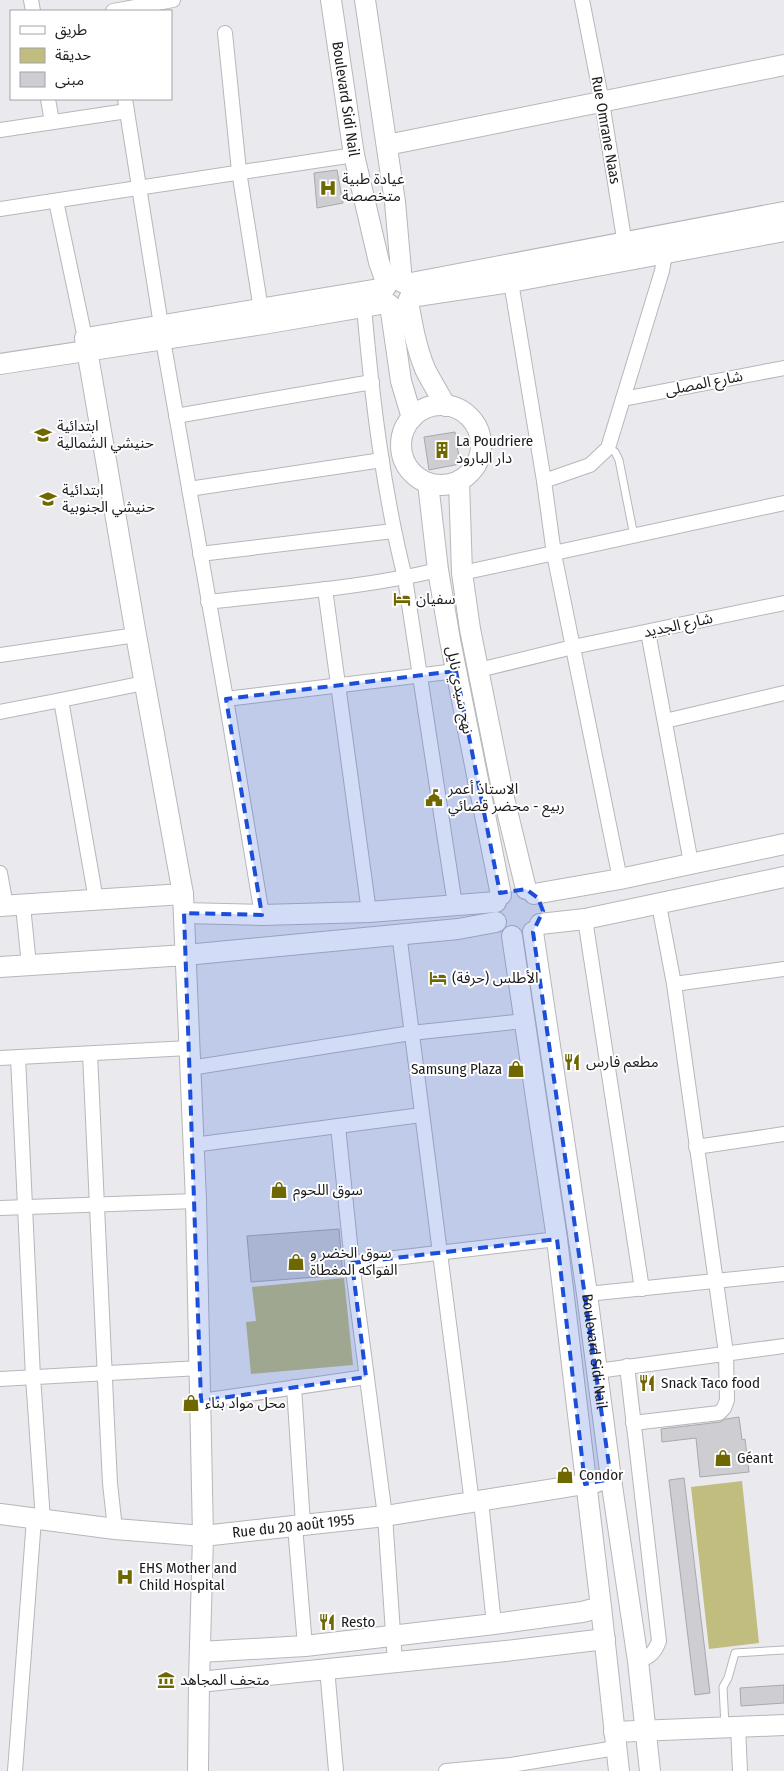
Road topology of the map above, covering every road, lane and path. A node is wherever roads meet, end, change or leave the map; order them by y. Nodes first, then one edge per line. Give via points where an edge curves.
1 (173, 0) edge
2 (331, 0) edge
3 (365, 0) edge
4 (582, 0) edge
5 (118, 10) edge
6 (224, 33) dead end
7 (784, 64) edge
8 (48, 100) edge
9 (602, 102) junction
10 (126, 105) edge
11 (52, 122) junction
12 (0, 130) edge
13 (387, 145) junction
14 (354, 154) junction
15 (239, 171) junction
16 (138, 188) junction
17 (56, 201) junction
18 (0, 209) edge
19 (784, 212) edge
20 (784, 231) edge
21 (663, 245) junction
22 (626, 251) junction
23 (511, 282) junction
24 (397, 293) junction
25 (364, 307) junction
26 (262, 316) junction
27 (162, 332) junction
28 (87, 344) junction
29 (0, 350) edge
30 (0, 364) edge
31 (784, 368) edge
32 (372, 382) junction
33 (623, 399) junction
34 (446, 406) junction
35 (176, 416) junction
36 (412, 418) junction
37 (608, 448) junction
38 (382, 460) junction
39 (544, 480) junction
40 (459, 481) junction
41 (428, 483) junction
42 (189, 489) junction
43 (784, 503) edge
44 (393, 531) junction
45 (634, 536) junction
46 (200, 554) junction
47 (554, 554) junction
48 (438, 570) junction
49 (462, 573) junction
50 (405, 578) junction
51 (325, 589) junction
52 (208, 602) junction
53 (784, 603) edge
54 (648, 632) junction
55 (136, 635) junction
56 (573, 647) junction
57 (0, 655) edge
58 (479, 670) junction
59 (456, 671) junction
60 (421, 674) junction
61 (144, 683) junction
62 (337, 685) junction
63 (784, 693) edge
64 (61, 700) junction
65 (226, 700) junction
66 (0, 712) edge
67 (665, 721) junction
68 (784, 844) edge
69 (691, 863) junction
70 (0, 873) edge
71 (784, 877) edge
72 (620, 878) junction
73 (530, 891) junction
74 (498, 898) junction
75 (96, 900) junction
76 (184, 904) junction
77 (455, 905) junction
78 (659, 905) junction
79 (10, 906) edge
80 (368, 912) junction
81 (262, 915) junction
82 (585, 919) junction
83 (496, 922) junction
84 (537, 928) junction
85 (399, 933) junction
86 (512, 936) junction
87 (186, 955) junction
88 (30, 965) junction
89 (0, 967) edge
90 (784, 969) edge
91 (674, 984) junction
92 (524, 1021) junction
93 (411, 1033) junction
94 (190, 1048) junction
95 (90, 1054) junction
96 (0, 1058) edge
97 (18, 1058) junction
98 (190, 1068) junction
99 (421, 1115) junction
100 (338, 1126) junction
101 (784, 1134) edge
102 (193, 1145) junction
103 (696, 1147) junction
104 (196, 1200) junction
105 (97, 1205) junction
106 (25, 1207) junction
107 (0, 1208) edge
108 (557, 1239) junction
109 (439, 1252) junction
110 (352, 1263) junction
111 (784, 1274) edge
112 (716, 1280) junction
113 (642, 1289) junction
114 (587, 1294) junction
115 (784, 1346) edge
116 (726, 1353) junction
117 (627, 1366) junction
118 (200, 1368) junction
119 (596, 1372) junction
120 (104, 1373) junction
121 (33, 1377) junction
122 (366, 1377) junction
123 (0, 1379) edge
124 (294, 1387) junction
125 (201, 1400) junction
126 (633, 1423) junction
127 (612, 1479) junction
128 (585, 1484) junction
129 (477, 1502) junction
130 (0, 1514) edge
131 (385, 1516) junction
132 (39, 1519) junction
133 (299, 1525) junction
134 (115, 1529) junction
135 (204, 1536) junction
136 (601, 1607) junction
137 (494, 1624) junction
138 (392, 1636) junction
139 (605, 1639) junction
140 (305, 1646) junction
141 (784, 1650) edge
142 (200, 1652) junction
143 (638, 1661) junction
144 (395, 1662) junction
145 (327, 1668) junction
146 (199, 1682) junction
147 (784, 1725) edge
148 (732, 1727) junction
149 (646, 1731) junction
150 (615, 1740) junction
151 (511, 1768) edge
152 (15, 1771) edge
153 (198, 1771) edge
154 (336, 1771) edge
155 (446, 1771) edge
156 (618, 1771) edge
157 (650, 1771) edge
158 (740, 1771) edge

1 - 5 street
2 - 14 street, Boulevard Sidi Nail
3 - 13 street
4 - 9 street, Rue Omrane Naas
6 - 15 street
7 - 9 street
8 - 11 street
9 - 13 street
9 - 22 street, Rue Omrane Naas
10 - 11 street
10 - 16 street
11 - 12 street
13 - 24 street via 396,202
14 - 15 street
14 - 24 street, Boulevard Sidi Nail via 379,262
15 - 16 street
15 - 26 street
16 - 17 street
16 - 27 street
17 - 18 street
17 - 28 street
19 - 21 street
20 - 21 street
21 - 22 street
21 - 33 street via 659,280
22 - 23 street
22 - 24 street
23 - 24 street
23 - 39 street
24 - 25 street
24 - 26 street
24 - 34 street via 426,370
24 - 36 street via 401,381
25 - 26 street
25 - 32 street
26 - 27 street
27 - 28 street
27 - 35 street
28 - 29 street
28 - 30 street
28 - 55 street
31 - 33 street, شارع المصلى
32 - 35 street
32 - 38 street
33 - 37 street
34 - 36 street via 422,410
34 - 40 street via 469,416 481,439 477,464
35 - 42 street
36 - 41 street via 401,442 402,455 417,477
37 - 39 street via 590,466
37 - 45 lane via 619,460
38 - 42 street
38 - 44 street
39 - 47 street
40 - 41 street via 444,485
40 - 49 street, نهج سيدي نايل
41 - 48 street, نهج سيدي نايل
42 - 46 street
43 - 45 street
44 - 46 street
44 - 50 street
45 - 47 street
46 - 52 street
47 - 49 street
47 - 56 street
48 - 50 street
48 - 59 street, نهج سيدي نايل
49 - 58 street, نهج سيدي نايل
50 - 51 street
50 - 60 street
51 - 52 street
51 - 62 street
52 - 65 street
53 - 54 street, شارع الجديد
54 - 56 street, شارع الجديد
54 - 67 street
55 - 57 street
55 - 61 street
56 - 58 street, شارع الجديد
56 - 72 street
58 - 73 street, نهج سيدي نايل via 503,794
59 - 60 street
59 - 74 street, نهج سيدي نايل
60 - 62 street
60 - 77 street
61 - 64 street
61 - 76 street
62 - 65 street
62 - 80 street
63 - 67 street
64 - 66 street
64 - 75 street
65 - 81 street
67 - 69 street
68 - 69 street
69 - 72 street
70 - 79 street
71 - 78 street
72 - 73 street
73 - 74 street via 513,889
73 - 84 street via 541,904 542,917
74 - 77 street
74 - 83 street via 494,908
75 - 76 street
75 - 79 street
76 - 81 street
76 - 87 street
77 - 80 street
78 - 82 street
78 - 91 street
79 - 88 street
80 - 81 street
82 - 84 street
82 - 113 street
83 - 85 street via 458,929
83 - 86 street
84 - 86 street via 520,937
84 - 114 street, Boulevard Sidi Nail
85 - 87 street
85 - 93 street
86 - 92 street, Boulevard Sidi Nail
87 - 88 street
87 - 94 street
88 - 89 street
90 - 91 street
91 - 103 street
92 - 93 street
92 - 108 street, Boulevard Sidi Nail
93 - 98 street
93 - 99 street
94 - 95 street
94 - 98 street
95 - 97 street
95 - 105 street
96 - 97 street
97 - 106 street
98 - 102 street
99 - 100 street
99 - 109 street
100 - 102 street
100 - 110 street
101 - 103 street
102 - 104 street
103 - 112 street
104 - 105 street
104 - 118 street
105 - 106 street
105 - 120 street
106 - 107 street
106 - 121 street
108 - 109 street
108 - 128 street, Boulevard Sidi Nail
109 - 110 street
109 - 129 street
110 - 122 street
111 - 112 street
112 - 113 street
112 - 116 street
113 - 114 street
114 - 119 street, Boulevard Sidi Nail
115 - 116 street
116 - 117 street
116 - 126 street via 727,1400 719,1413
117 - 119 street
117 - 126 street
118 - 120 street
118 - 125 street
119 - 127 street, Boulevard Sidi Nail
120 - 121 street
120 - 134 street
121 - 123 street
121 - 132 street
122 - 124 street
122 - 131 street
124 - 125 street
124 - 133 street
125 - 135 street
126 - 143 street via 660,1641 648,1658
127 - 128 street, Rue du 20 août 1955
127 - 143 street, Boulevard Sidi Nail
128 - 129 street, Rue du 20 août 1955
128 - 136 street, Boulevard Sidi Nail
129 - 131 street, Rue du 20 août 1955
129 - 137 street
130 - 132 street, Rue du 20 août 1955
131 - 133 street, Rue du 20 août 1955
131 - 138 street
132 - 134 street, Rue du 20 août 1955
132 - 152 street
133 - 135 street, Rue du 20 août 1955
133 - 140 street
134 - 135 street, Rue du 20 août 1955
135 - 142 street
136 - 137 street
136 - 139 street, Boulevard Sidi Nail
137 - 138 street
138 - 140 street
138 - 144 street
139 - 144 street
139 - 150 street, Boulevard Sidi Nail
140 - 142 street
141 - 148 lane via 735,1653 723,1687
142 - 146 street
143 - 149 street, Boulevard Sidi Nail
144 - 145 street
145 - 146 street
145 - 154 street
146 - 153 street
147 - 148 street
148 - 149 street
148 - 158 street
149 - 150 street
149 - 157 street, Boulevard Sidi Nail
150 - 151 street
150 - 156 street, Boulevard Sidi Nail
151 - 155 street

